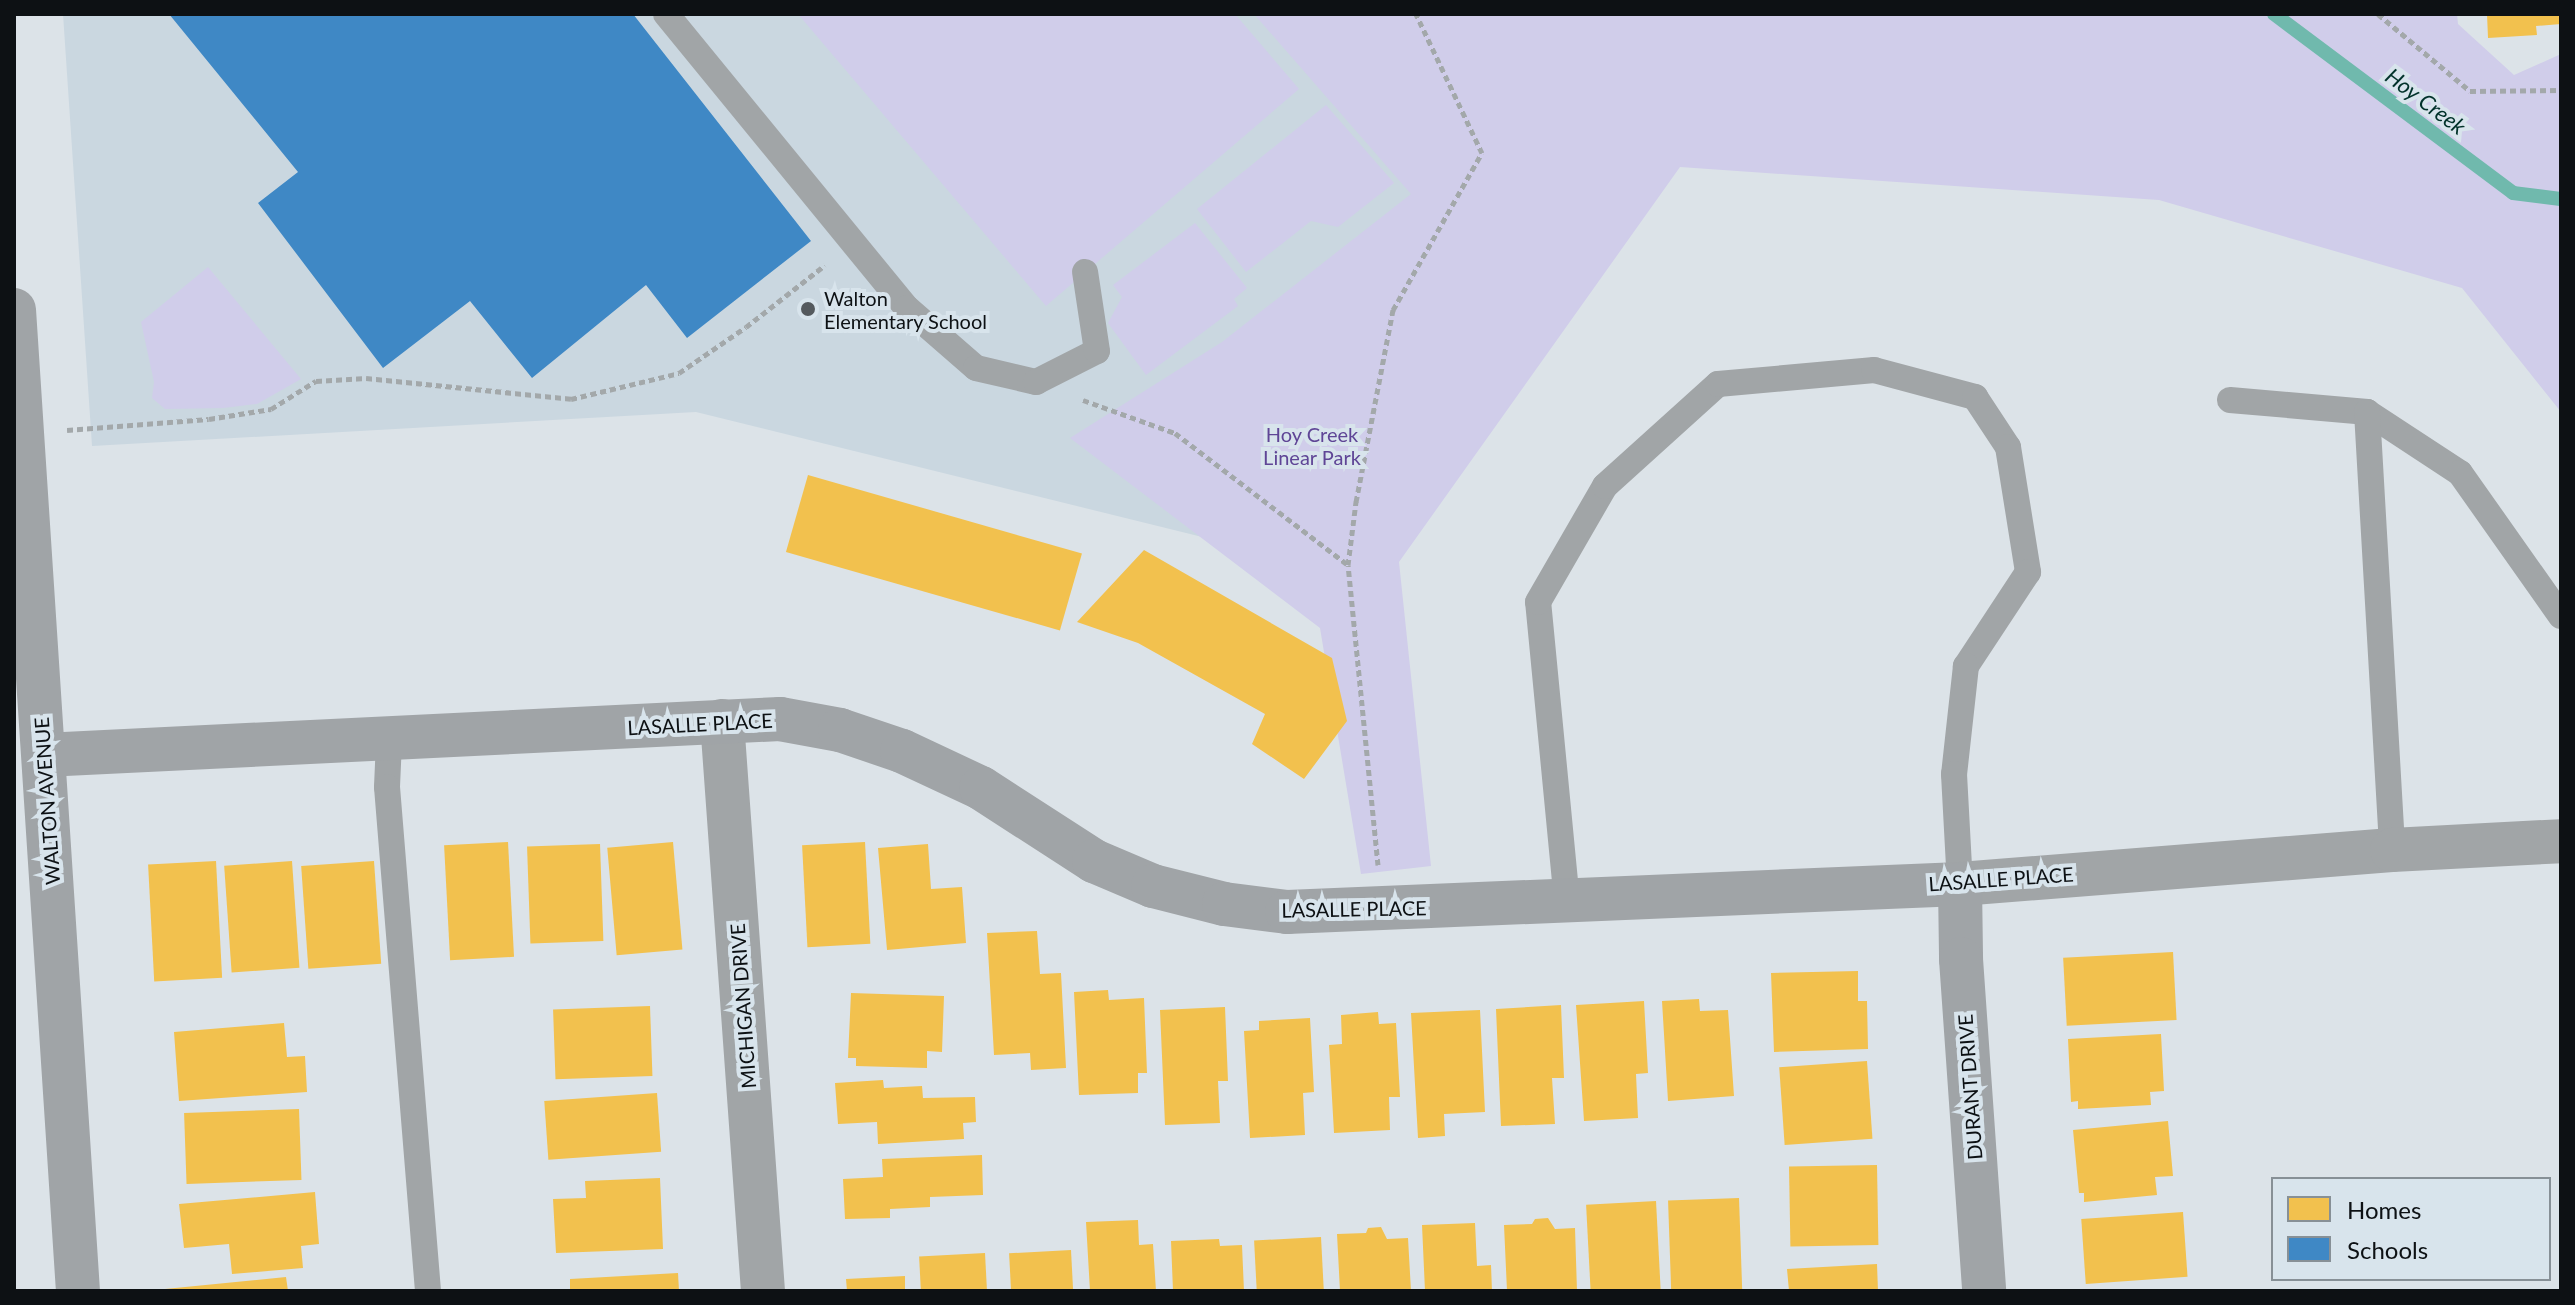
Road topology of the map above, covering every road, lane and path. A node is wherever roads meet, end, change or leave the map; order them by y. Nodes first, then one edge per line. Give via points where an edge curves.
1 (666, 14) edge
2 (1416, 14) edge
3 (2378, 14) edge
4 (2561, 90) edge
5 (854, 243) junction
6 (1085, 272) dead end
7 (14, 310) edge
8 (1036, 382) junction
9 (2230, 400) dead end
10 (2367, 412) junction
11 (22, 435) junction
12 (1348, 565) junction
13 (2561, 616) edge
14 (722, 721) junction
15 (389, 741) junction
16 (44, 755) junction
17 (2561, 841) edge
18 (2392, 850) junction
19 (1960, 884) junction
20 (1567, 902) junction
21 (1381, 909) junction
22 (78, 1291) edge
23 (428, 1291) edge
24 (763, 1291) edge
25 (1984, 1291) edge

1 - 5 lane
2 - 12 path via 1482,153 1393,310
3 - 4 path via 2470,91
5 - 8 lane via 907,308 976,368
5 - 11 path via 679,373 571,399 366,378 316,381 271,409
6 - 8 lane via 1097,351
7 - 11 street, WALTON AVENUE
8 - 12 path via 1175,433
9 - 10 lane
10 - 13 lane via 2460,473
10 - 18 lane
11 - 16 street, WALTON AVENUE
12 - 21 path
14 - 15 street, LASALLE PLACE
14 - 21 street, LASALLE PLACE via 780,719 840,730 902,751 981,788 1094,861 1153,886 1224,904 1287,912
14 - 24 street, MICHIGAN DRIVE
15 - 16 street, LASALLE PLACE
15 - 23 lane via 387,787
16 - 22 street, WALTON AVENUE
17 - 18 street, LASALLE PLACE
18 - 19 street, LASALLE PLACE
19 - 20 street, LASALLE PLACE
19 - 20 lane via 1954,774 1966,666 2028,572 2008,447 1975,397 1874,370 1718,384 1605,486 1538,602
19 - 25 street, DURANT DRIVE
20 - 21 street, LASALLE PLACE

